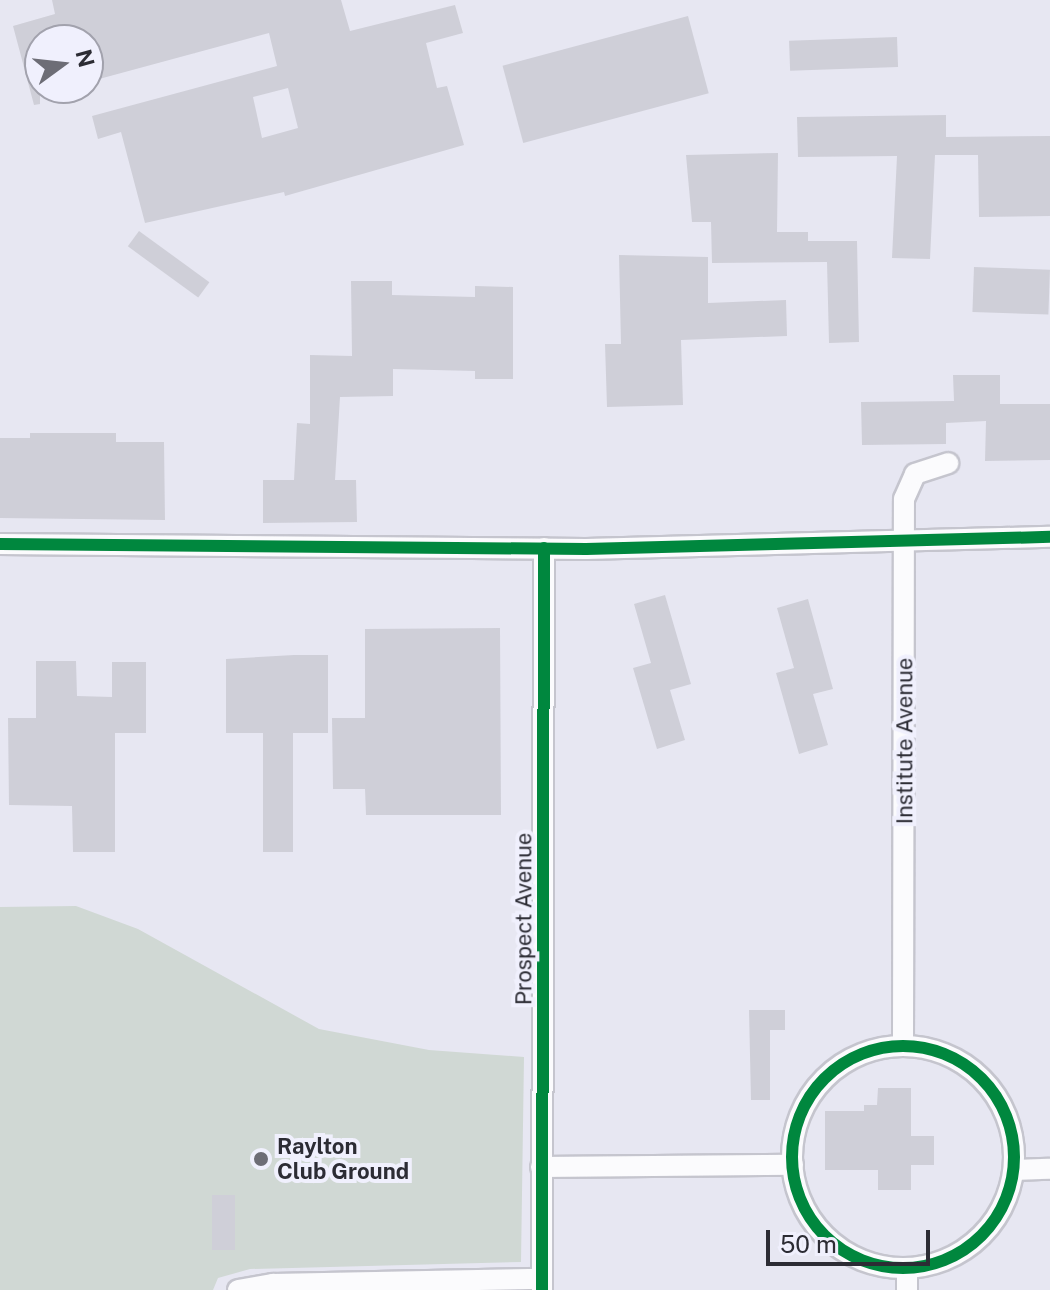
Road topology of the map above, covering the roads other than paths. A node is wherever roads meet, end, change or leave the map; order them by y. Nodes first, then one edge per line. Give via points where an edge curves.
1 (948, 463) dead end
2 (1050, 537) edge
3 (906, 543) junction
4 (0, 544) edge
5 (544, 548) junction
6 (903, 1046) junction
7 (793, 1165) junction
8 (541, 1167) junction
9 (1050, 1169) edge
10 (1014, 1170) junction
11 (907, 1280) edge
12 (542, 1284) edge
13 (238, 1290) edge

1 - 3 street, Institute Avenue via 915,474 904,499
2 - 3 street
3 - 5 street
3 - 6 street, Institute Avenue
4 - 5 street
5 - 8 street, Prospect Avenue
6 - 7 street via 867,1052 835,1069 818,1087 796,1129
6 - 10 street via 939,1052 972,1070 997,1098 1007,1121
7 - 8 street
7 - 11 street via 804,1207 829,1241
8 - 12 street, Prospect Avenue
9 - 10 street
10 - 11 street via 1006,1200 978,1239
12 - 13 street via 273,1284

